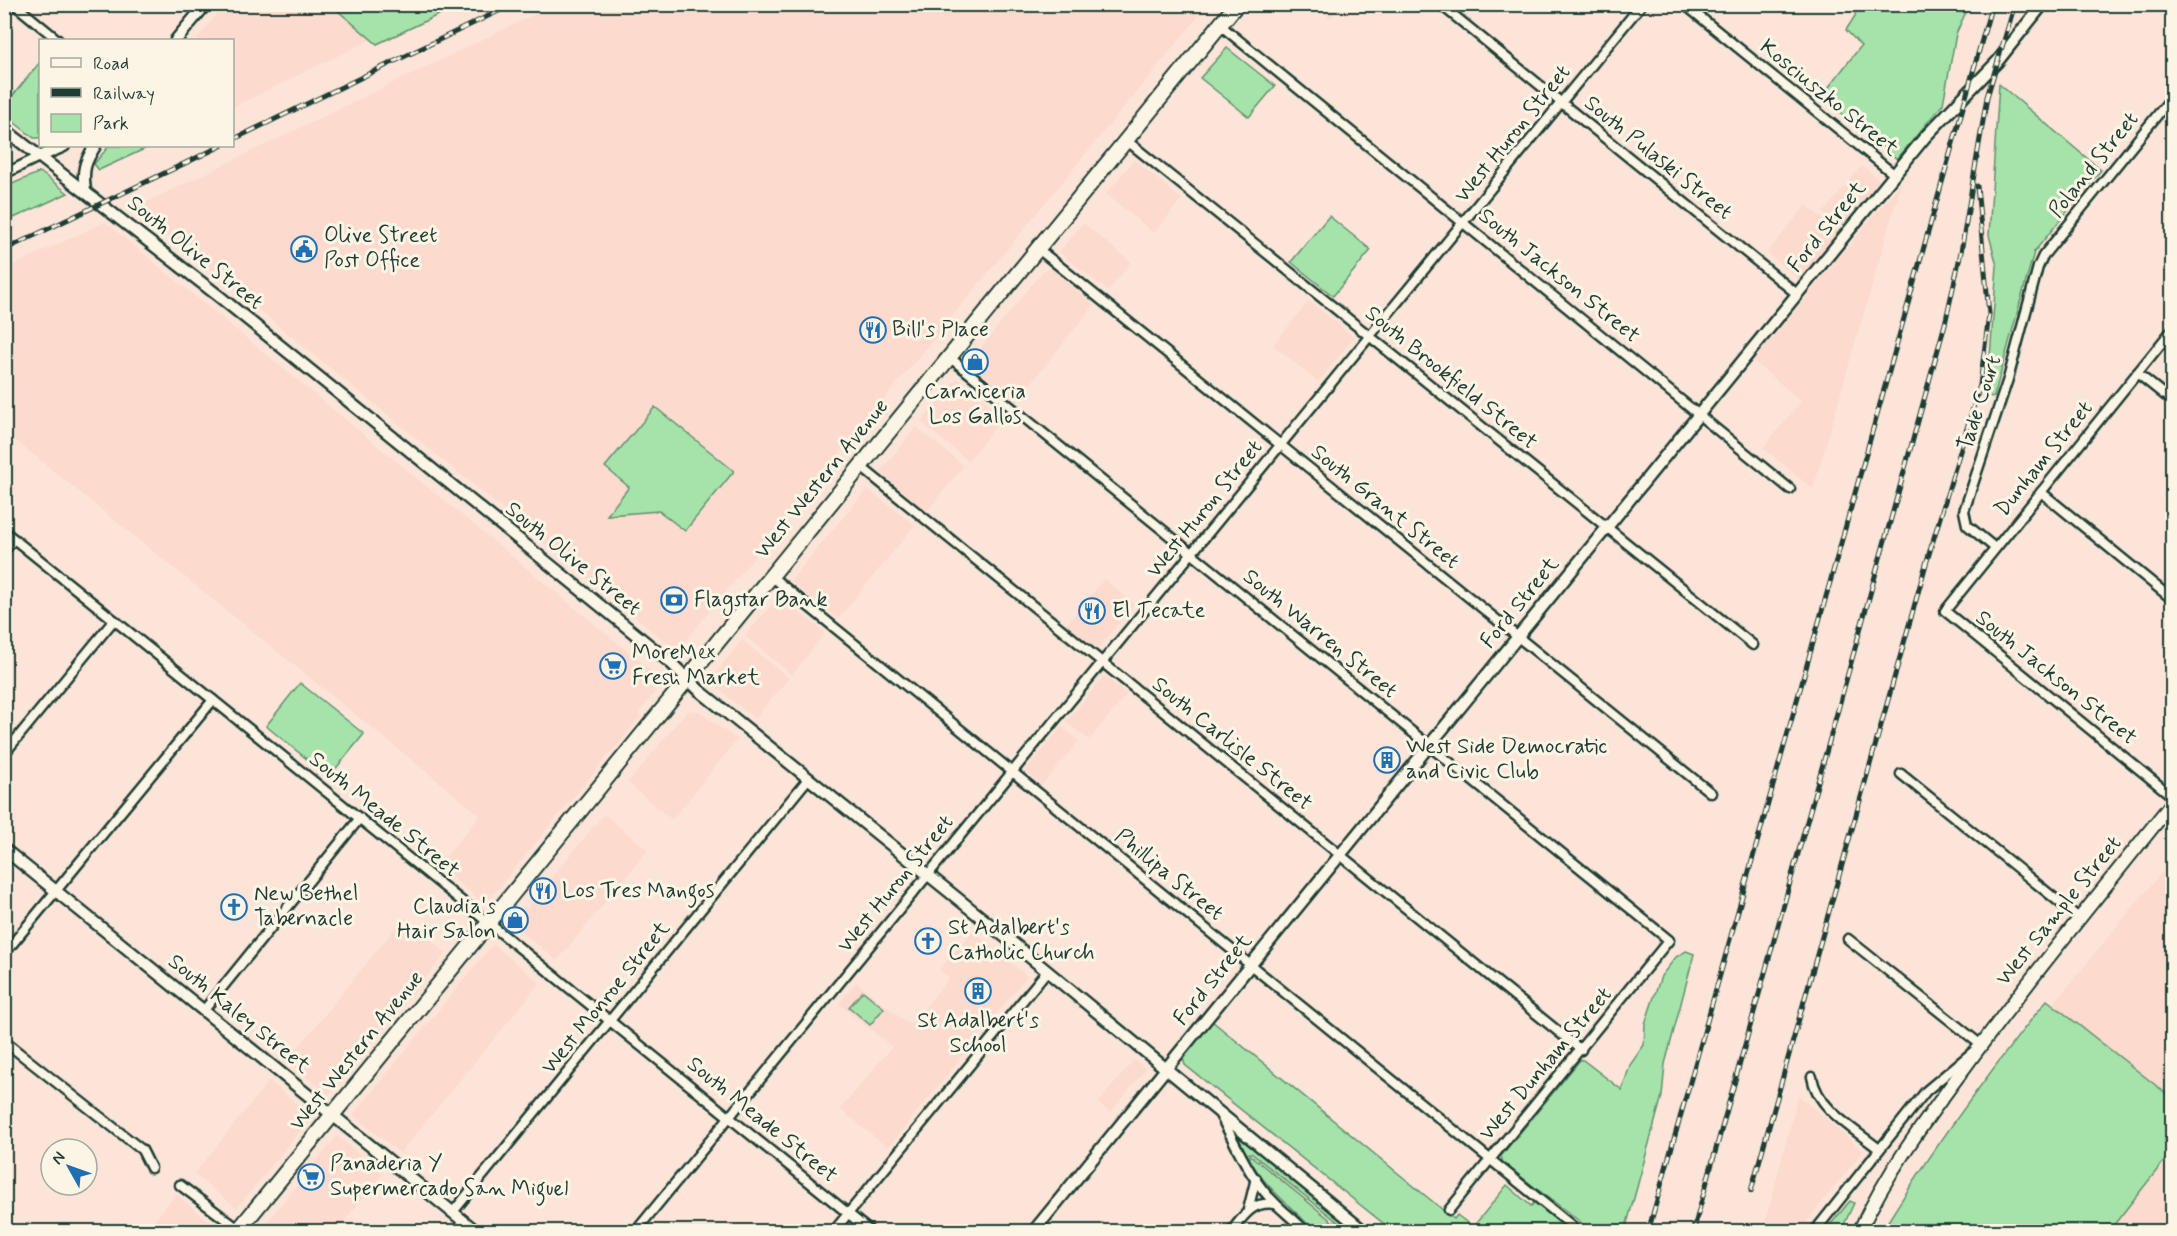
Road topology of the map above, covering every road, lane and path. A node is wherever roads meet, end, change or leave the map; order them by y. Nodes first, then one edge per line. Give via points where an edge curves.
1 (14, 4) edge
2 (1237, 4) edge
3 (1440, 4) edge
4 (1642, 4) edge
5 (1684, 4) edge
6 (2043, 4) edge
7 (2168, 4) edge
8 (203, 5) edge
9 (2172, 9) edge
10 (1220, 25) junction
11 (57, 39) edge
12 (177, 39) edge
13 (2172, 97) edge
14 (1561, 103) junction
15 (4, 129) edge
16 (1126, 140) junction
17 (62, 147) edge
18 (94, 147) edge
19 (39, 157) junction
20 (4, 174) edge
21 (1895, 175) junction
22 (86, 190) junction
23 (1464, 222) junction
24 (1037, 248) junction
25 (2043, 256) joint
26 (1797, 294) junction
27 (2172, 330) edge
28 (1371, 336) junction
29 (948, 356) junction
30 (2138, 373) junction
31 (2172, 401) edge
32 (1700, 413) junction
33 (1281, 445) junction
34 (860, 466) junction
35 (1790, 489) dead end
36 (2041, 492) junction
37 (1607, 527) junction
38 (4, 531) edge
39 (14, 539) junction
40 (1995, 548) junction
41 (4, 551) edge
42 (1192, 554) junction
43 (771, 576) junction
44 (2172, 599) edge
45 (1945, 611) joint
46 (114, 620) junction
47 (1517, 637) junction
48 (1753, 645) dead end
49 (1103, 663) junction
50 (688, 679) junction
51 (213, 700) junction
52 (1430, 746) junction
53 (4, 754) edge
54 (1012, 771) junction
55 (1901, 774) dead end
56 (808, 779) junction
57 (1711, 793) dead end
58 (2172, 795) edge
59 (2172, 803) edge
60 (360, 818) junction
61 (4, 849) edge
62 (1340, 855) junction
63 (927, 874) junction
64 (56, 891) junction
65 (2079, 918) junction
66 (489, 923) junction
67 (1848, 939) dead end
68 (1669, 940) joint
69 (4, 954) edge
70 (1250, 964) junction
71 (1047, 971) junction
72 (204, 1010) junction
73 (610, 1021) junction
74 (4, 1041) edge
75 (1981, 1045) junction
76 (1581, 1050) junction
77 (1167, 1068) junction
78 (1812, 1077) dead end
79 (1219, 1112) junction
80 (332, 1114) junction
81 (729, 1117) junction
82 (1879, 1149) junction
83 (1490, 1160) junction
84 (151, 1168) dead end
85 (1256, 1178) junction
86 (180, 1185) dead end
87 (1275, 1204) junction
88 (1248, 1210) junction
89 (1449, 1210) dead end
90 (453, 1212) junction
91 (848, 1213) junction
92 (1571, 1225) dead end
93 (4, 1226) edge
94 (239, 1231) edge
95 (11, 1232) edge
96 (477, 1232) edge
97 (635, 1232) edge
98 (833, 1232) edge
99 (871, 1232) edge
100 (1033, 1232) edge
101 (1230, 1232) edge
102 (1306, 1232) edge
103 (1365, 1232) edge
104 (1814, 1232) edge
105 (1859, 1232) edge

1 - 11 street
2 - 10 main road, West Western Avenue
3 - 14 street, South Pulaski Street
4 - 14 street, West Huron Street
5 - 21 street, Kosciuszko Street
6 - 21 street, Ford Street
7 - 9 street
8 - 12 street
10 - 16 main road, West Western Avenue
10 - 23 street, South Jackson Street
13 - 25 street, Poland Street
14 - 23 street, West Huron Street
14 - 26 street, South Pulaski Street
15 - 19 street, South Olive Street
16 - 24 main road, West Western Avenue
16 - 28 street, South Brookfield Street
17 - 19 street
18 - 22 street via 85,160 82,175
19 - 20 street
19 - 22 street, South Olive Street
21 - 26 street, Ford Street
22 - 50 street, South Olive Street
23 - 28 street, West Huron Street
23 - 32 street, South Jackson Street
24 - 29 main road, West Western Avenue
24 - 33 street, South Grant Street
25 - 40 street, Tade Court via 1964,511 1967,525
26 - 32 street, Ford Street
27 - 30 street, Dunham Street
28 - 33 street, West Huron Street
28 - 37 street, South Brookfield Street
29 - 34 main road, West Western Avenue
29 - 42 street, South Warren Street
30 - 31 street
30 - 36 street, Dunham Street
32 - 35 street, South Jackson Street
32 - 37 street, Ford Street
33 - 42 street, West Huron Street
33 - 47 street, South Grant Street
34 - 43 main road, West Western Avenue
34 - 49 street, South Carlisle Street
36 - 40 street, Dunham Street
36 - 44 street
37 - 47 street, Ford Street
37 - 48 street, South Brookfield Street
38 - 39 street, South Meade Street
39 - 41 street
39 - 46 street, South Meade Street
40 - 45 street, Dunham Street
42 - 49 street, West Huron Street
42 - 52 street, South Warren Street
43 - 50 main road, West Western Avenue
43 - 54 street, Phillipa Street
45 - 58 street, South Jackson Street
46 - 51 street, South Meade Street
46 - 53 street
47 - 52 street, Ford Street
47 - 57 street, South Grant Street
49 - 54 street, West Huron Street
49 - 62 street, South Carlisle Street
50 - 56 street, South Olive Street
50 - 66 main road, West Western Avenue
51 - 60 street, South Meade Street
51 - 64 street
52 - 62 street, Ford Street
52 - 68 street, South Warren Street
54 - 63 street, West Huron Street
54 - 70 street, Phillipa Street
55 - 65 street
56 - 63 street, South Olive Street
56 - 73 street, West Monroe Street
59 - 65 main road, West Sample Street
60 - 66 street, South Meade Street
60 - 72 street
61 - 64 street, South Kaley Street
62 - 70 street, Ford Street
62 - 76 street, South Carlisle Street
63 - 71 street, South Olive Street
63 - 81 street, West Huron Street
64 - 69 street
64 - 72 street, South Kaley Street
65 - 75 main road, West Sample Street
66 - 73 street, South Meade Street
66 - 80 main road, West Western Avenue
67 - 75 street
68 - 76 street, West Dunham Street
70 - 77 street, Ford Street
70 - 83 street, Phillipa Street
71 - 77 street, South Olive Street
71 - 91 street
72 - 80 street, South Kaley Street
73 - 81 street, South Meade Street
73 - 90 street, West Monroe Street
74 - 84 street via 142,1150
75 - 82 street, West Sample Street via 1926,1091
75 - 105 main road, West Sample Street via 1904,1153
76 - 83 street, West Dunham Street
77 - 79 street, South Olive Street
77 - 100 street, Ford Street
78 - 82 street via 1823,1102
79 - 85 street, South Olive Street
79 - 103 street, South Olive Street
80 - 90 street, South Kaley Street
80 - 94 main road, West Western Avenue
81 - 91 street, South Meade Street
81 - 97 street, West Huron Street
82 - 104 street, West Sample Street
83 - 89 street, West Dunham Street
83 - 92 street, Phillipa Street
85 - 87 street, South Olive Street
85 - 88 street
86 - 94 street
87 - 88 street via 1256,1205
87 - 102 street, South Olive Street
88 - 101 street
90 - 96 street, South Kaley Street
91 - 98 street
91 - 99 street, South Meade Street
93 - 95 street

